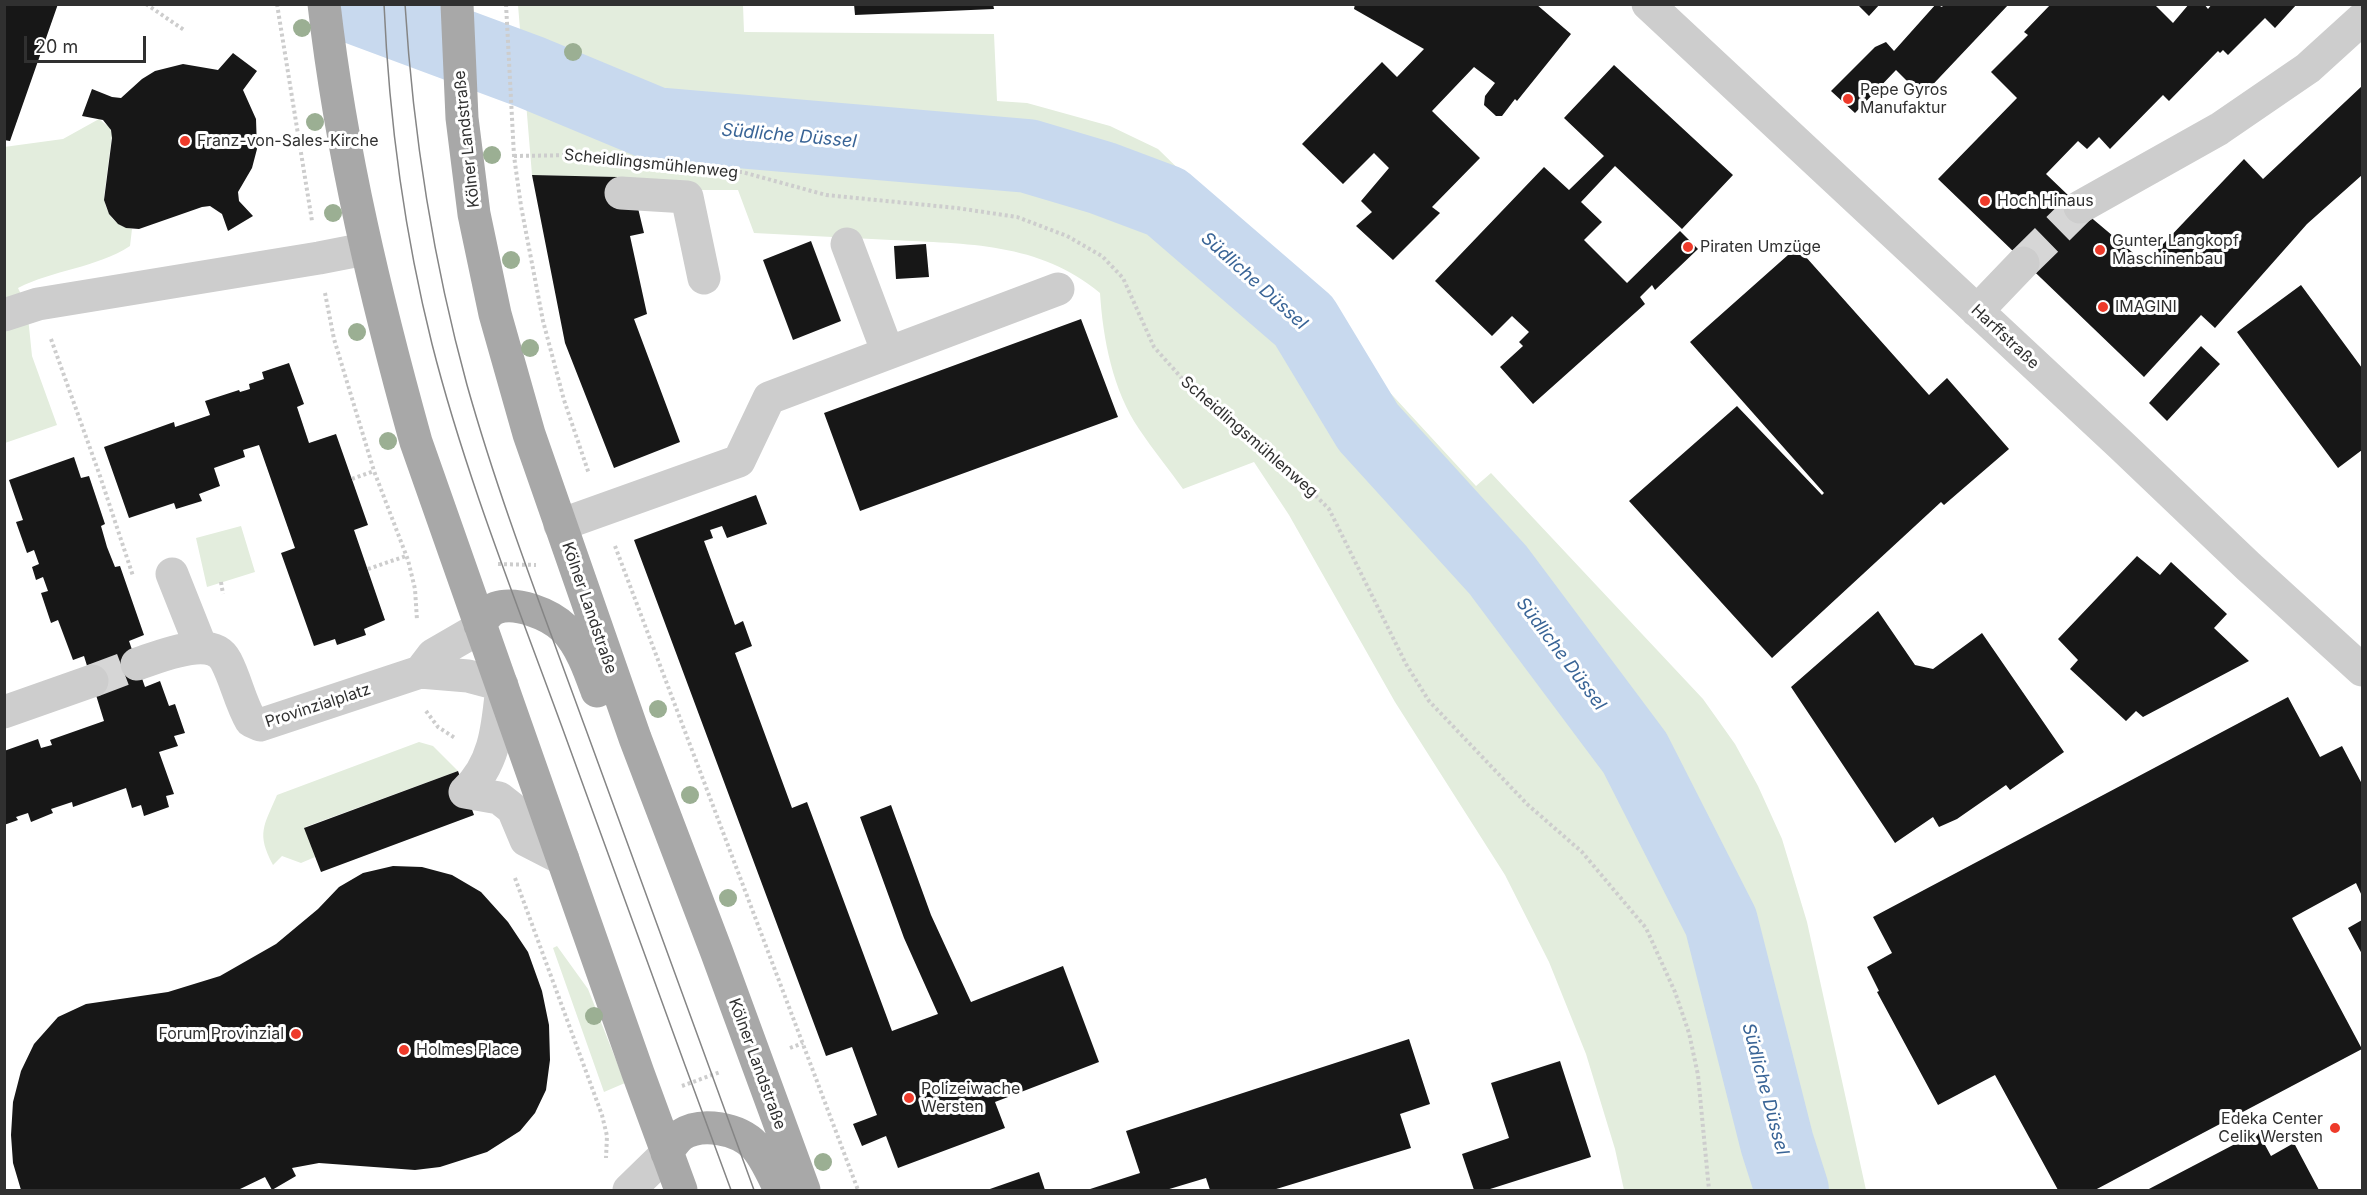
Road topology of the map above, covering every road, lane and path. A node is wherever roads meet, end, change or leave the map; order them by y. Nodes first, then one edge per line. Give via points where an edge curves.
1 (146, 4) edge
2 (277, 4) edge
3 (324, 4) edge
4 (456, 4) edge
5 (506, 4) edge
6 (1655, 7) edge
7 (2362, 19) edge
8 (184, 30) dead end
9 (514, 156) junction
10 (610, 158) dead end
11 (709, 170) dead end
12 (621, 193) dead end
13 (2080, 207) tunnel mouth
14 (847, 243) dead end
15 (365, 249) junction
16 (319, 258) junction
17 (2023, 263) tunnel mouth
18 (704, 278) dead end
19 (1058, 289) dead end
20 (38, 304) junction
21 (1977, 311) junction
22 (4, 315) edge
23 (888, 353) junction
24 (374, 471) junction
25 (352, 479) dead end
26 (602, 510) junction
27 (560, 525) junction
28 (126, 555) dead end
29 (407, 558) junction
30 (457, 562) junction
31 (575, 567) junction
32 (368, 569) dead end
33 (624, 569) junction
34 (172, 574) dead end
35 (417, 623) dead end
36 (480, 625) junction
37 (201, 647) junction
38 (137, 664) tunnel mouth
39 (2362, 670) edge
40 (92, 681) tunnel mouth
41 (502, 685) junction
42 (422, 687) junction
43 (4, 712) edge
44 (635, 738) junction
45 (479, 780) junction
46 (563, 859) junction
47 (512, 871) dead end
48 (803, 1043) junction
49 (755, 1060) junction
50 (647, 1098) junction
51 (602, 1114) junction
52 (667, 1153) junction
53 (604, 1164) dead end
54 (629, 1191) edge
55 (681, 1191) edge
56 (780, 1191) edge
57 (804, 1191) edge
58 (858, 1191) edge
59 (1709, 1191) edge

1 - 8 path
2 - 16 path
3 - 15 main road
4 - 27 main road, Kölner Landstraße via 460,88 474,214 495,314
5 - 9 path
6 - 21 street, Harffstraße
7 - 13 street via 2308,68 2219,129
9 - 10 path, Scheidlingsmühlenweg
9 - 26 path via 543,321 564,400
11 - 59 path, Scheidlingsmühlenweg via 742,172 826,195 1017,217 1067,236 1102,256 1123,278 1154,347 1187,384 1287,467 1329,509 1406,664 1430,701 1527,804 1582,852 1646,928 1689,1033 1698,1075
12 - 18 street via 687,198
14 - 23 street
15 - 16 street
15 - 30 main road via 416,442
16 - 20 street
16 - 24 path via 334,339
17 - 21 street
19 - 23 street
20 - 22 street
20 - 28 path
21 - 39 street, Harffstraße
23 - 26 street via 769,398 739,461
24 - 25 path
24 - 29 path
26 - 27 street
26 - 33 path
27 - 31 main road, Kölner Landstraße
29 - 30 path
29 - 32 path
29 - 35 path via 415,589
30 - 31 path
30 - 36 main road
31 - 33 path
31 - 44 main road, Kölner Landstraße
33 - 48 path
34 - 37 street
36 - 41 main road
36 - 42 street, Provinzialplatz via 433,655
36 - 44 main road via 488,613 508,606 544,615 564,628 588,666 611,727
37 - 38 street
37 - 42 street, Provinzialplatz via 219,651 226,660 251,721 260,725
40 - 43 street
41 - 42 street, Provinzialplatz via 468,676
41 - 45 street via 495,741
41 - 46 main road
42 - 45 path via 426,711 438,727 470,752
44 - 49 main road, Kölner Landstraße
45 - 46 street via 465,792 500,798 513,809 526,840
46 - 50 main road
47 - 51 path
48 - 49 path
48 - 58 path
49 - 50 path
49 - 57 main road, Kölner Landstraße
50 - 51 path
50 - 52 main road
51 - 53 path via 608,1136
52 - 54 street
52 - 55 main road
52 - 56 main road, Kölner Landstraße via 673,1142 694,1130 733,1132 756,1147

